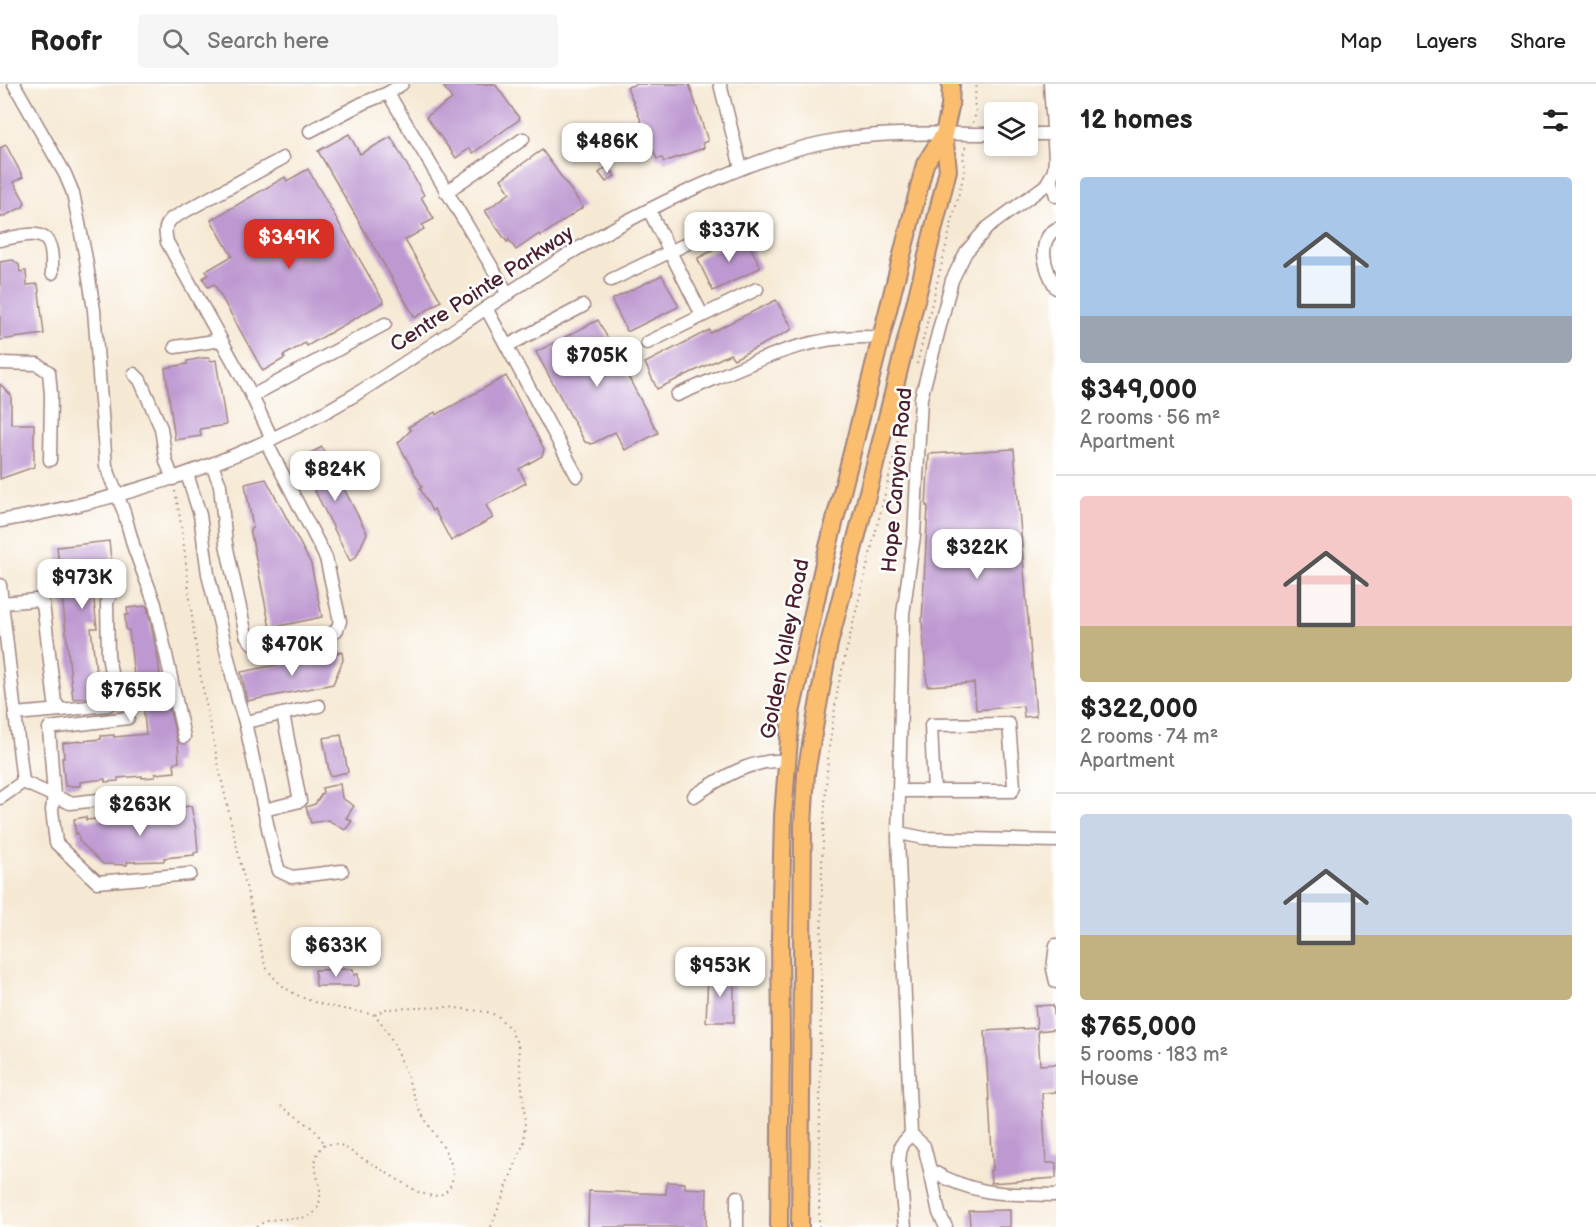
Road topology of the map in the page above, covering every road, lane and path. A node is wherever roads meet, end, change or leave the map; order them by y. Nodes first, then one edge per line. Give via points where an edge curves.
1 (14, 84) edge
2 (402, 84) edge
3 (720, 84) edge
4 (951, 84) edge
5 (977, 84) edge
6 (1050, 84) edge
7 (388, 93) junction
8 (310, 131) dead end
9 (944, 134) junction
10 (970, 134) junction
11 (984, 134) edge
12 (1038, 134) edge
13 (1054, 134) edge
14 (524, 139) dead end
15 (282, 158) dead end
16 (741, 168) junction
17 (1052, 178) junction
18 (446, 192) junction
19 (1056, 196) edge
20 (649, 210) junction
21 (728, 224) dead end
22 (1056, 229) edge
23 (0, 240) edge
24 (670, 252) junction
25 (52, 273) dead end
26 (611, 280) dead end
27 (1055, 284) edge
28 (757, 289) dead end
29 (508, 294) junction
30 (583, 306) dead end
31 (486, 308) junction
32 (702, 315) junction
33 (385, 324) dead end
34 (882, 338) junction
35 (221, 340) junction
36 (647, 343) dead end
37 (507, 346) junction
38 (175, 347) dead end
39 (0, 363) edge
40 (134, 374) dead end
41 (914, 374) dead end
42 (677, 395) dead end
43 (252, 396) junction
44 (909, 397) dead end
45 (269, 440) junction
46 (50, 460) dead end
47 (212, 465) junction
48 (187, 474) junction
49 (577, 476) dead end
50 (173, 479) junction
51 (117, 496) junction
52 (0, 520) edge
53 (116, 579) dead end
54 (0, 585) edge
55 (2, 603) junction
56 (319, 706) dead end
57 (61, 710) junction
58 (15, 714) junction
59 (283, 714) junction
60 (128, 718) dead end
61 (245, 722) junction
62 (184, 737) dead end
63 (786, 761) junction
64 (23, 782) junction
65 (900, 790) junction
66 (934, 791) junction
67 (176, 792) dead end
68 (54, 796) junction
69 (694, 796) dead end
70 (0, 798) edge
71 (264, 810) junction
72 (898, 836) junction
73 (1056, 841) edge
74 (342, 871) dead end
75 (190, 874) dead end
76 (1056, 945) edge
77 (1056, 982) edge
78 (375, 1015) junction
79 (281, 1106) dead end
80 (911, 1134) junction
81 (325, 1144) junction
82 (930, 1170) junction
83 (1056, 1195) edge
84 (737, 1197) dead end
85 (257, 1227) edge
86 (491, 1227) edge
87 (737, 1227) edge
88 (779, 1227) edge
89 (800, 1227) edge
90 (819, 1227) edge
91 (905, 1227) edge
92 (946, 1227) edge

1 - 51 street via 73,193 94,310 106,466
2 - 7 street
3 - 16 street
4 - 9 main road, Golden Valley Road
5 - 10 path
6 - 13 street
7 - 8 street
7 - 18 street
9 - 10 street, Centre Pointe Parkway
9 - 16 street, Centre Pointe Parkway via 847,138 793,150
9 - 34 main road, Golden Valley Road via 925,164
9 - 89 main road, Golden Valley Road via 948,170 829,644 806,773
10 - 11 street, Centre Pointe Parkway
10 - 41 path via 963,156 965,169
12 - 13 street
13 - 17 street
14 - 18 street
15 - 35 street via 166,225 166,242
16 - 20 street, Centre Pointe Parkway
17 - 19 street
17 - 65 street, Hope Canyon Road via 987,228 966,252 952,280 921,398 914,536 903,614
18 - 29 street
20 - 24 street
20 - 29 street, Centre Pointe Parkway
21 - 24 street
22 - 27 street via 1044,245 1044,261
23 - 25 street via 42,236 49,244
24 - 26 street
24 - 32 street
28 - 32 street
29 - 31 street, Centre Pointe Parkway
30 - 37 street
31 - 37 street
31 - 45 street, Centre Pointe Parkway via 358,392
32 - 36 street
33 - 43 street
34 - 42 street via 856,336 801,344
34 - 63 main road, Golden Valley Road via 824,563 791,713
35 - 38 street
35 - 43 street
37 - 49 street
39 - 46 street via 37,364 49,372
40 - 50 street via 161,428
43 - 45 street
44 - 90 path via 838,687 829,748 822,862
45 - 47 street, Centre Pointe Parkway
45 - 47 street via 326,558 340,621 333,633 266,648 250,641
47 - 48 street, Centre Pointe Parkway
48 - 50 street, Centre Pointe Parkway
48 - 61 street via 200,515 208,574
50 - 51 street, Centre Pointe Parkway
50 - 78 path via 199,665 220,776 265,965 278,984 297,996
51 - 52 street, Centre Pointe Parkway
51 - 62 street via 155,604
53 - 57 street via 107,603 108,655 115,696 108,705
54 - 55 street
55 - 57 street via 36,600 43,604 55,702
55 - 58 street
56 - 59 street
57 - 58 street
58 - 64 street
59 - 61 street
59 - 71 street via 300,801
60 - 68 street via 50,728
61 - 71 street
63 - 69 street via 769,760 747,767
63 - 88 main road, Golden Valley Road via 780,938
64 - 68 street
64 - 70 street
65 - 66 street
65 - 72 street, Hope Canyon Road
66 - 66 street via 1012,791 1009,723 931,725
67 - 68 street via 70,803
68 - 75 street via 56,843 97,882
71 - 74 street via 279,871 292,877
72 - 73 street
72 - 80 street, Hope Canyon Road
76 - 77 street
78 - 81 path via 398,1049 422,1113 447,1154 451,1184 441,1194 430,1196 339,1144
78 - 86 path via 385,1010 448,1007 498,1016 510,1029 518,1045 524,1142
79 - 81 path via 313,1128
80 - 82 street via 924,1146
80 - 91 street via 901,1145
81 - 85 path via 314,1161 321,1189 316,1210 294,1222 266,1221
82 - 83 street via 973,1190
82 - 92 street
84 - 87 street

